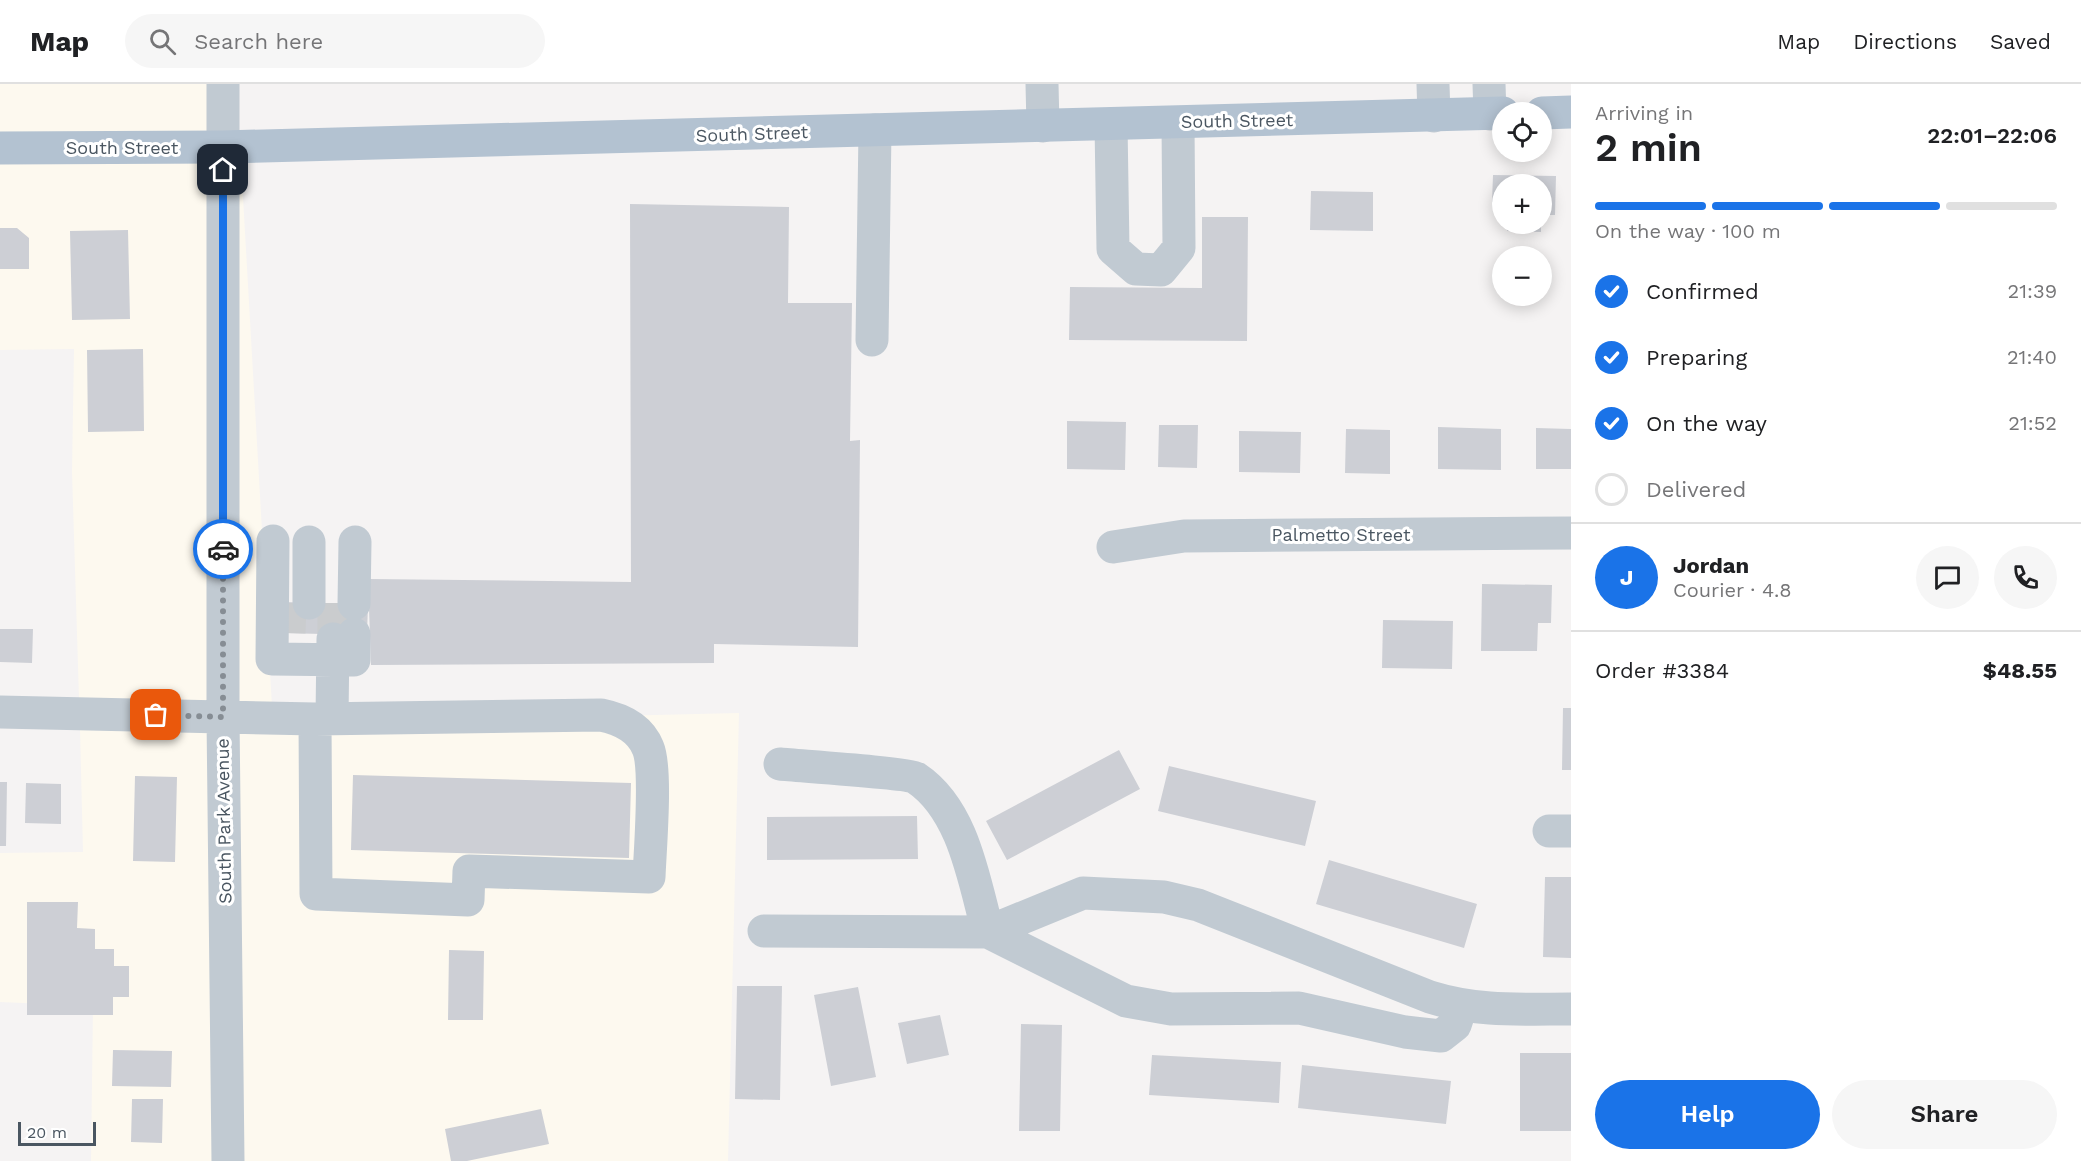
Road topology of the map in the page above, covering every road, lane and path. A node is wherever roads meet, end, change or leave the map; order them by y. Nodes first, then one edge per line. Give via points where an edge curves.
1 (223, 84) edge
2 (1042, 84) edge
3 (1433, 100) edge
4 (1492, 104) edge
5 (1552, 112) edge
6 (1571, 112) edge
7 (1178, 123) junction
8 (1111, 124) junction
9 (1043, 126) junction
10 (875, 130) junction
11 (224, 147) junction
12 (0, 148) edge
13 (872, 340) dead end
14 (1571, 533) edge
15 (312, 542) junction
16 (1113, 547) dead end
17 (321, 632) junction
18 (0, 712) edge
19 (223, 717) junction
20 (323, 719) junction
21 (780, 764) dead end
22 (764, 932) dead end
23 (988, 932) junction
24 (1461, 1006) junction
25 (1571, 1009) edge
26 (228, 1161) edge

1 - 11 street, South Park Avenue
2 - 9 street
3 - 4 main road, South Street
3 - 7 main road, South Street
5 - 6 main road
7 - 8 main road, South Street
7 - 8 street via 1179,248 1161,270 1136,269 1113,249
8 - 9 main road, South Street
9 - 10 main road, South Street
10 - 11 main road, South Street
10 - 13 street
11 - 12 main road, South Street
11 - 19 street, South Park Avenue
14 - 16 street, Palmetto Street via 1184,536
15 - 17 street
15 - 17 street
15 - 17 street via 272,659
17 - 20 street
18 - 19 street
19 - 20 street
19 - 26 street, South Park Avenue
20 - 20 street via 601,715 620,719 639,733 649,749 649,877 469,871 468,900 316,894
21 - 23 street via 915,777 941,803 962,835
22 - 23 street
23 - 24 street via 1083,893 1164,897 1198,905
23 - 24 street via 1126,1001 1171,1009 1299,1008 1405,1032 1441,1036 1455,1025
24 - 25 street via 1483,1010

